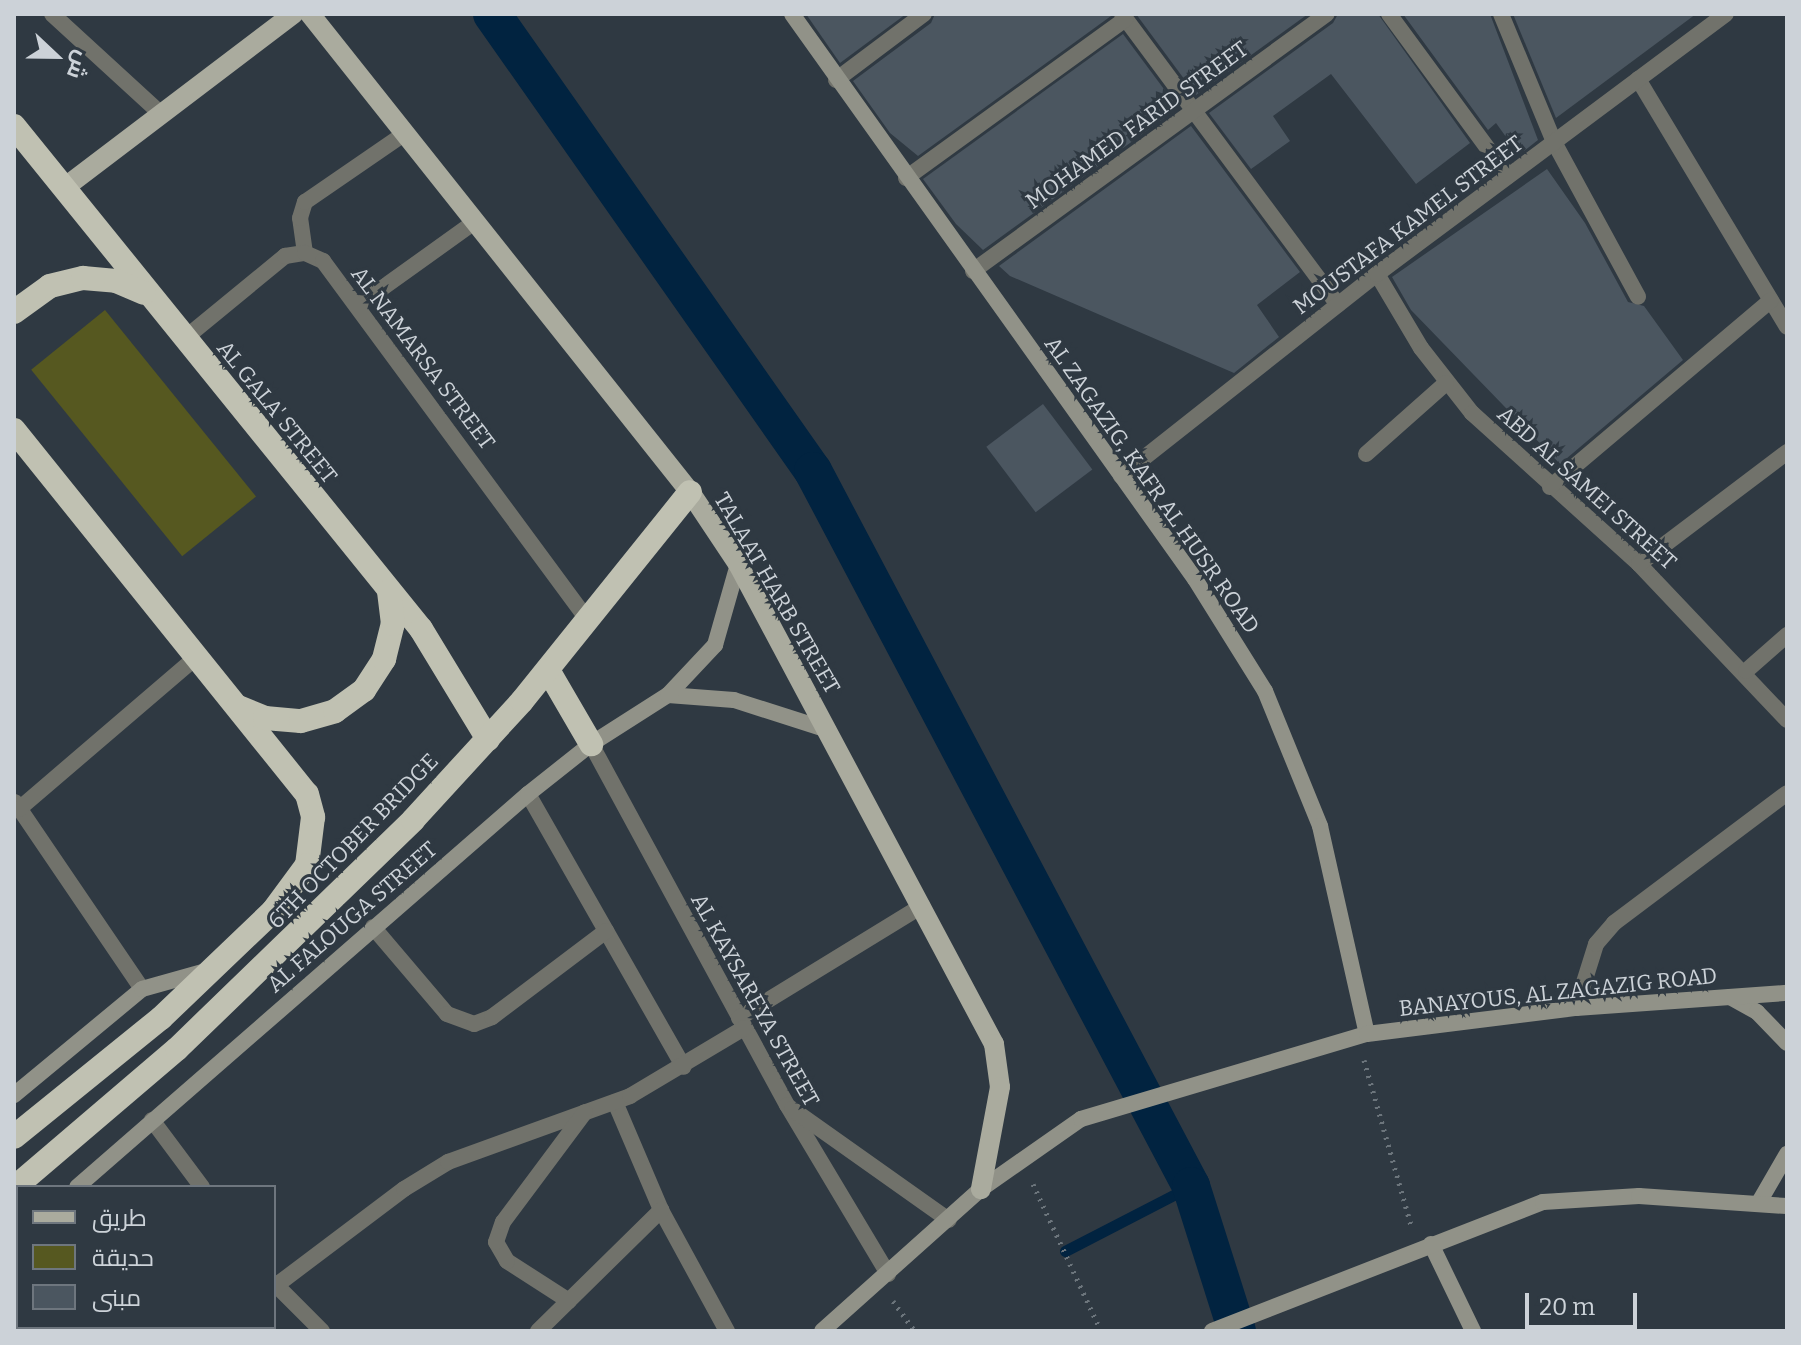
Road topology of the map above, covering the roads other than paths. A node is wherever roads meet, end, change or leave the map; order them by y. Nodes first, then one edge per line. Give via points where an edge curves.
1 (52, 14) edge
2 (293, 14) edge
3 (310, 14) edge
4 (792, 14) edge
5 (924, 14) edge
6 (1327, 14) edge
7 (1389, 14) edge
8 (1501, 14) edge
9 (1726, 14) edge
10 (1124, 16) edge
11 (1638, 79) junction
12 (836, 80) junction
13 (1195, 110) junction
14 (161, 114) junction
15 (14, 126) edge
16 (404, 134) junction
17 (1554, 142) junction
18 (1508, 176) junction
19 (906, 178) junction
20 (64, 188) junction
21 (473, 223) junction
22 (305, 253) junction
23 (973, 271) junction
24 (1377, 274) junction
25 (146, 294) junction
26 (1638, 297) dead end
27 (1771, 300) junction
28 (360, 304) junction
29 (1338, 305) junction
30 (14, 312) edge
31 (1787, 327) edge
32 (184, 339) junction
33 (1446, 383) junction
34 (14, 430) edge
35 (1787, 452) edge
36 (1366, 454) dead end
37 (1121, 476) junction
38 (1550, 487) junction
39 (690, 492) junction
40 (738, 564) junction
41 (1639, 564) junction
42 (388, 588) junction
43 (588, 620) junction
44 (1787, 635) edge
45 (194, 659) junction
46 (548, 670) junction
47 (1746, 671) junction
48 (668, 695) junction
49 (232, 704) junction
50 (1787, 720) edge
51 (828, 730) junction
52 (488, 739) junction
53 (591, 744) junction
54 (1787, 793) edge
55 (528, 794) junction
56 (17, 805) edge
57 (922, 906) junction
58 (373, 927) junction
59 (606, 931) junction
60 (215, 969) junction
61 (142, 989) junction
62 (1787, 993) edge
63 (1729, 996) junction
64 (1576, 1008) junction
65 (741, 1023) junction
66 (1362, 1035) junction
67 (1787, 1043) edge
68 (684, 1067) junction
69 (14, 1095) edge
70 (615, 1102) junction
71 (787, 1105) junction
72 (585, 1112) junction
73 (152, 1120) junction
74 (14, 1137) edge
75 (1787, 1154) edge
76 (18, 1185) edge
77 (79, 1185) edge
78 (201, 1185) edge
79 (981, 1189) junction
80 (1758, 1204) junction
81 (1787, 1206) edge
82 (661, 1210) junction
83 (949, 1220) junction
84 (1424, 1246) junction
85 (884, 1279) junction
86 (276, 1284) edge
87 (276, 1286) edge
88 (569, 1301) junction
89 (322, 1331) edge
90 (538, 1331) edge
91 (727, 1331) edge
92 (822, 1331) edge
93 (1212, 1331) edge
94 (1473, 1331) edge

1 - 14 street
2 - 14 main road
3 - 16 main road, TALAAT HARB STREET
4 - 12 main road, AL ZAGAZIG, KAFR AL HUSR ROAD
5 - 12 street
6 - 13 street, MOHAMED FARID STREET
7 - 18 street
8 - 17 street
9 - 11 street, MOUSTAFA KAMEL STREET
10 - 13 street
10 - 19 street
11 - 17 street, MOUSTAFA KAMEL STREET
11 - 27 street
12 - 19 main road, AL ZAGAZIG, KAFR AL HUSR ROAD
13 - 23 street, MOHAMED FARID STREET
13 - 29 street
14 - 20 main road
15 - 20 highway, AL GALA' STREET
16 - 21 main road, TALAAT HARB STREET
16 - 22 street via 305,202 300,218
17 - 18 street, MOUSTAFA KAMEL STREET
17 - 26 street
18 - 24 street, MOUSTAFA KAMEL STREET
19 - 23 main road, AL ZAGAZIG, KAFR AL HUSR ROAD
20 - 25 highway, AL GALA' STREET
21 - 28 street
21 - 39 main road, TALAAT HARB STREET
22 - 28 street, AL NAMARSA STREET via 323,261
22 - 32 street via 285,256
23 - 37 main road, AL ZAGAZIG, KAFR AL HUSR ROAD
24 - 29 street, MOUSTAFA KAMEL STREET
24 - 33 street, ABD AL SAMEI STREET
25 - 30 highway via 116,281 83,278 50,286
25 - 32 highway, AL GALA' STREET
27 - 31 street
27 - 38 street
28 - 43 street, AL NAMARSA STREET
29 - 37 street, MOUSTAFA KAMEL STREET
32 - 42 highway, AL GALA' STREET
33 - 36 street
33 - 38 street, ABD AL SAMEI STREET
34 - 45 highway
35 - 41 street
37 - 66 main road, AL ZAGAZIG, KAFR AL HUSR ROAD via 1229,629 1296,758 1320,826
38 - 41 street, ABD AL SAMEI STREET
39 - 40 main road, TALAAT HARB STREET
39 - 43 highway, 6TH OCTOBER BRIDGE
40 - 48 main road, AL FALOUGA STREET via 715,645
40 - 51 main road, TALAAT HARB STREET
41 - 47 street, ABD AL SAMEI STREET
42 - 49 highway via 393,624 384,659 364,690 335,711 301,721 265,718
42 - 52 highway, AL GALA' STREET via 421,629
43 - 46 highway, 6TH OCTOBER BRIDGE
44 - 47 street
45 - 49 highway
45 - 56 street
46 - 52 highway, 6TH OCTOBER BRIDGE
46 - 53 highway
47 - 50 street, ABD AL SAMEI STREET
48 - 51 main road via 734,700
48 - 53 main road, AL FALOUGA STREET
49 - 60 highway via 307,794 313,841 296,885
51 - 57 main road, TALAAT HARB STREET
52 - 76 highway, 6TH OCTOBER BRIDGE via 258,974
53 - 55 main road, AL FALOUGA STREET
53 - 65 street, AL KAYSAREYA STREET
54 - 64 street via 1614,923 1596,944
55 - 58 main road, AL FALOUGA STREET
55 - 59 street
56 - 61 street
57 - 65 street
57 - 79 main road, TALAAT HARB STREET via 996,1055 1000,1087
58 - 59 street via 440,1007 455,1020 474,1024 492,1017
58 - 73 main road, AL FALOUGA STREET
59 - 68 street
60 - 61 main road
60 - 74 highway
61 - 69 main road
62 - 63 main road, BANAYOUS, AL ZAGAZIG ROAD
63 - 64 main road, BANAYOUS, AL ZAGAZIG ROAD
63 - 67 main road via 1757,1012
64 - 66 main road, BANAYOUS, AL ZAGAZIG ROAD
65 - 68 street
65 - 71 street, AL KAYSAREYA STREET
66 - 79 main road, BANAYOUS, AL ZAGAZIG ROAD via 1081,1119
68 - 70 street
70 - 72 street
70 - 82 street
71 - 83 street
71 - 85 street, AL KAYSAREYA STREET
72 - 86 street via 471,1151 425,1174
72 - 88 street via 503,1222 496,1242 507,1261
73 - 77 main road, AL FALOUGA STREET
73 - 78 street
75 - 80 main road
79 - 83 main road, BANAYOUS, AL ZAGAZIG ROAD
80 - 81 main road
80 - 84 main road via 1591,1196 1543,1202
82 - 88 street
82 - 91 street
83 - 85 main road, BANAYOUS, AL ZAGAZIG ROAD
84 - 93 main road
84 - 94 main road
85 - 92 main road, BANAYOUS, AL ZAGAZIG ROAD
87 - 89 street
88 - 90 street

